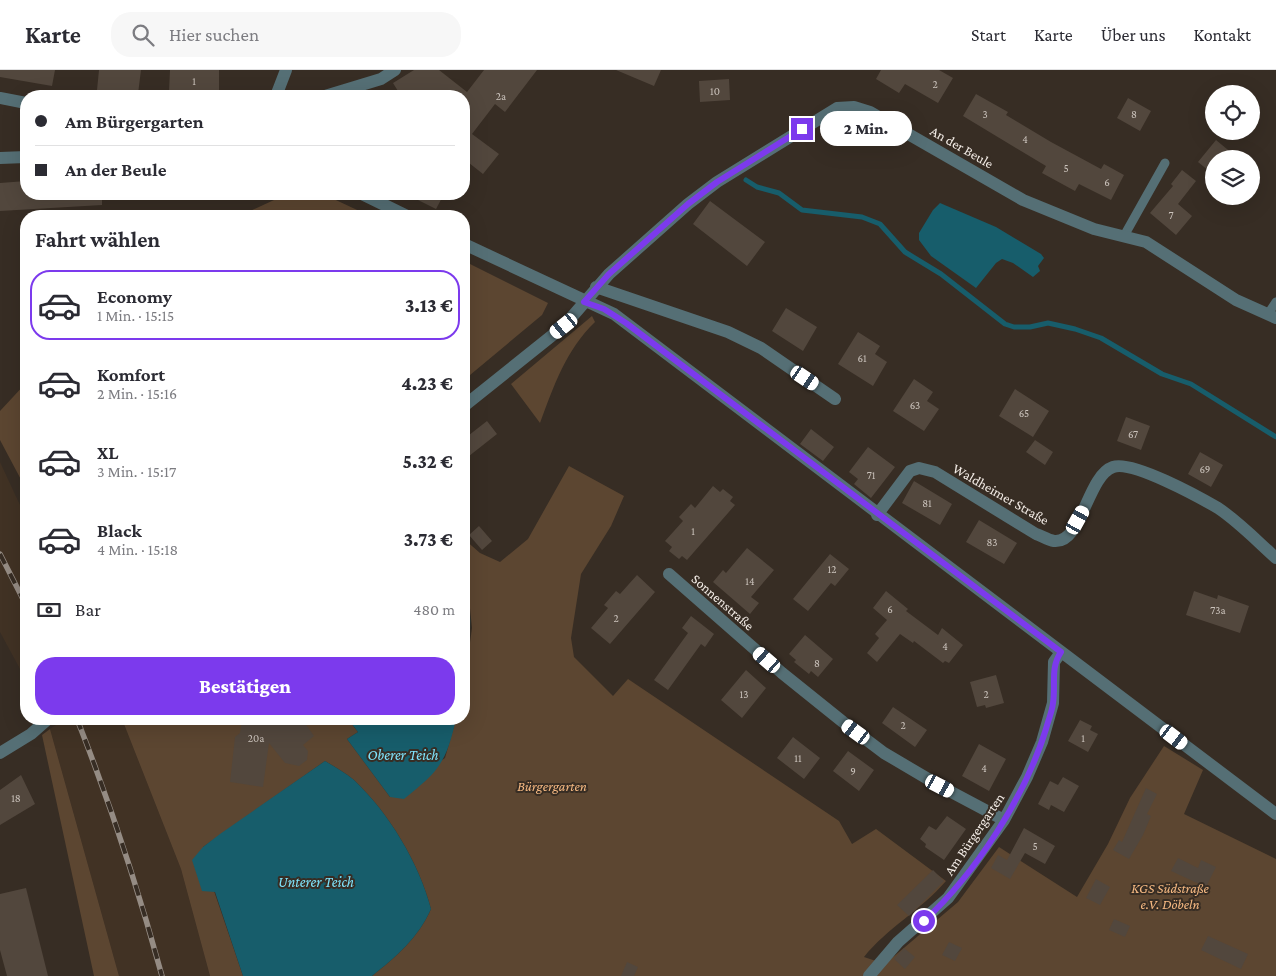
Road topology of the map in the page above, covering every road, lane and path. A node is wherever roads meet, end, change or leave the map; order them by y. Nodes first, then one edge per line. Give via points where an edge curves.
1 (286, 70) edge
2 (395, 70) edge
3 (278, 90) edge
4 (344, 90) edge
5 (0, 98) edge
6 (20, 102) edge
7 (20, 157) edge
8 (0, 158) edge
9 (1165, 162) dead end
10 (374, 200) edge
11 (395, 210) edge
12 (1124, 236) junction
13 (470, 247) edge
14 (596, 287) junction
15 (584, 302) junction
16 (1276, 302) edge
17 (1272, 316) edge
18 (835, 399) dead end
19 (470, 401) edge
20 (877, 515) junction
21 (1276, 558) edge
22 (669, 574) dead end
23 (1061, 652) junction
24 (41, 725) edge
25 (0, 753) edge
26 (1276, 814) edge
27 (1004, 820) junction
28 (869, 976) edge

1 - 3 street
2 - 4 street
5 - 6 street
7 - 8 street
9 - 12 lane
10 - 11 street
12 - 14 street, An der Beule via 1094,230 1023,200 870,112 846,107 827,113 717,182
12 - 17 street, An der Beule via 1160,249 1236,300
13 - 15 street
14 - 15 street, An der Beule
14 - 18 street via 728,332 761,348
15 - 19 street, An der Beule via 564,326
15 - 20 street via 604,309 626,323
16 - 17 lane
20 - 21 street, Waldheimer Straße via 910,471 924,468 1036,534 1054,541 1061,540 1073,530 1104,471 1126,465 1219,509
20 - 23 street
22 - 27 street, Sonnenstraße via 774,667 843,722 932,782
23 - 26 street
23 - 27 street, Am Bürgergarten via 1054,662 1053,703 1042,742 1028,777
24 - 25 street
27 - 28 street, Am Bürgergarten via 948,898 898,942

